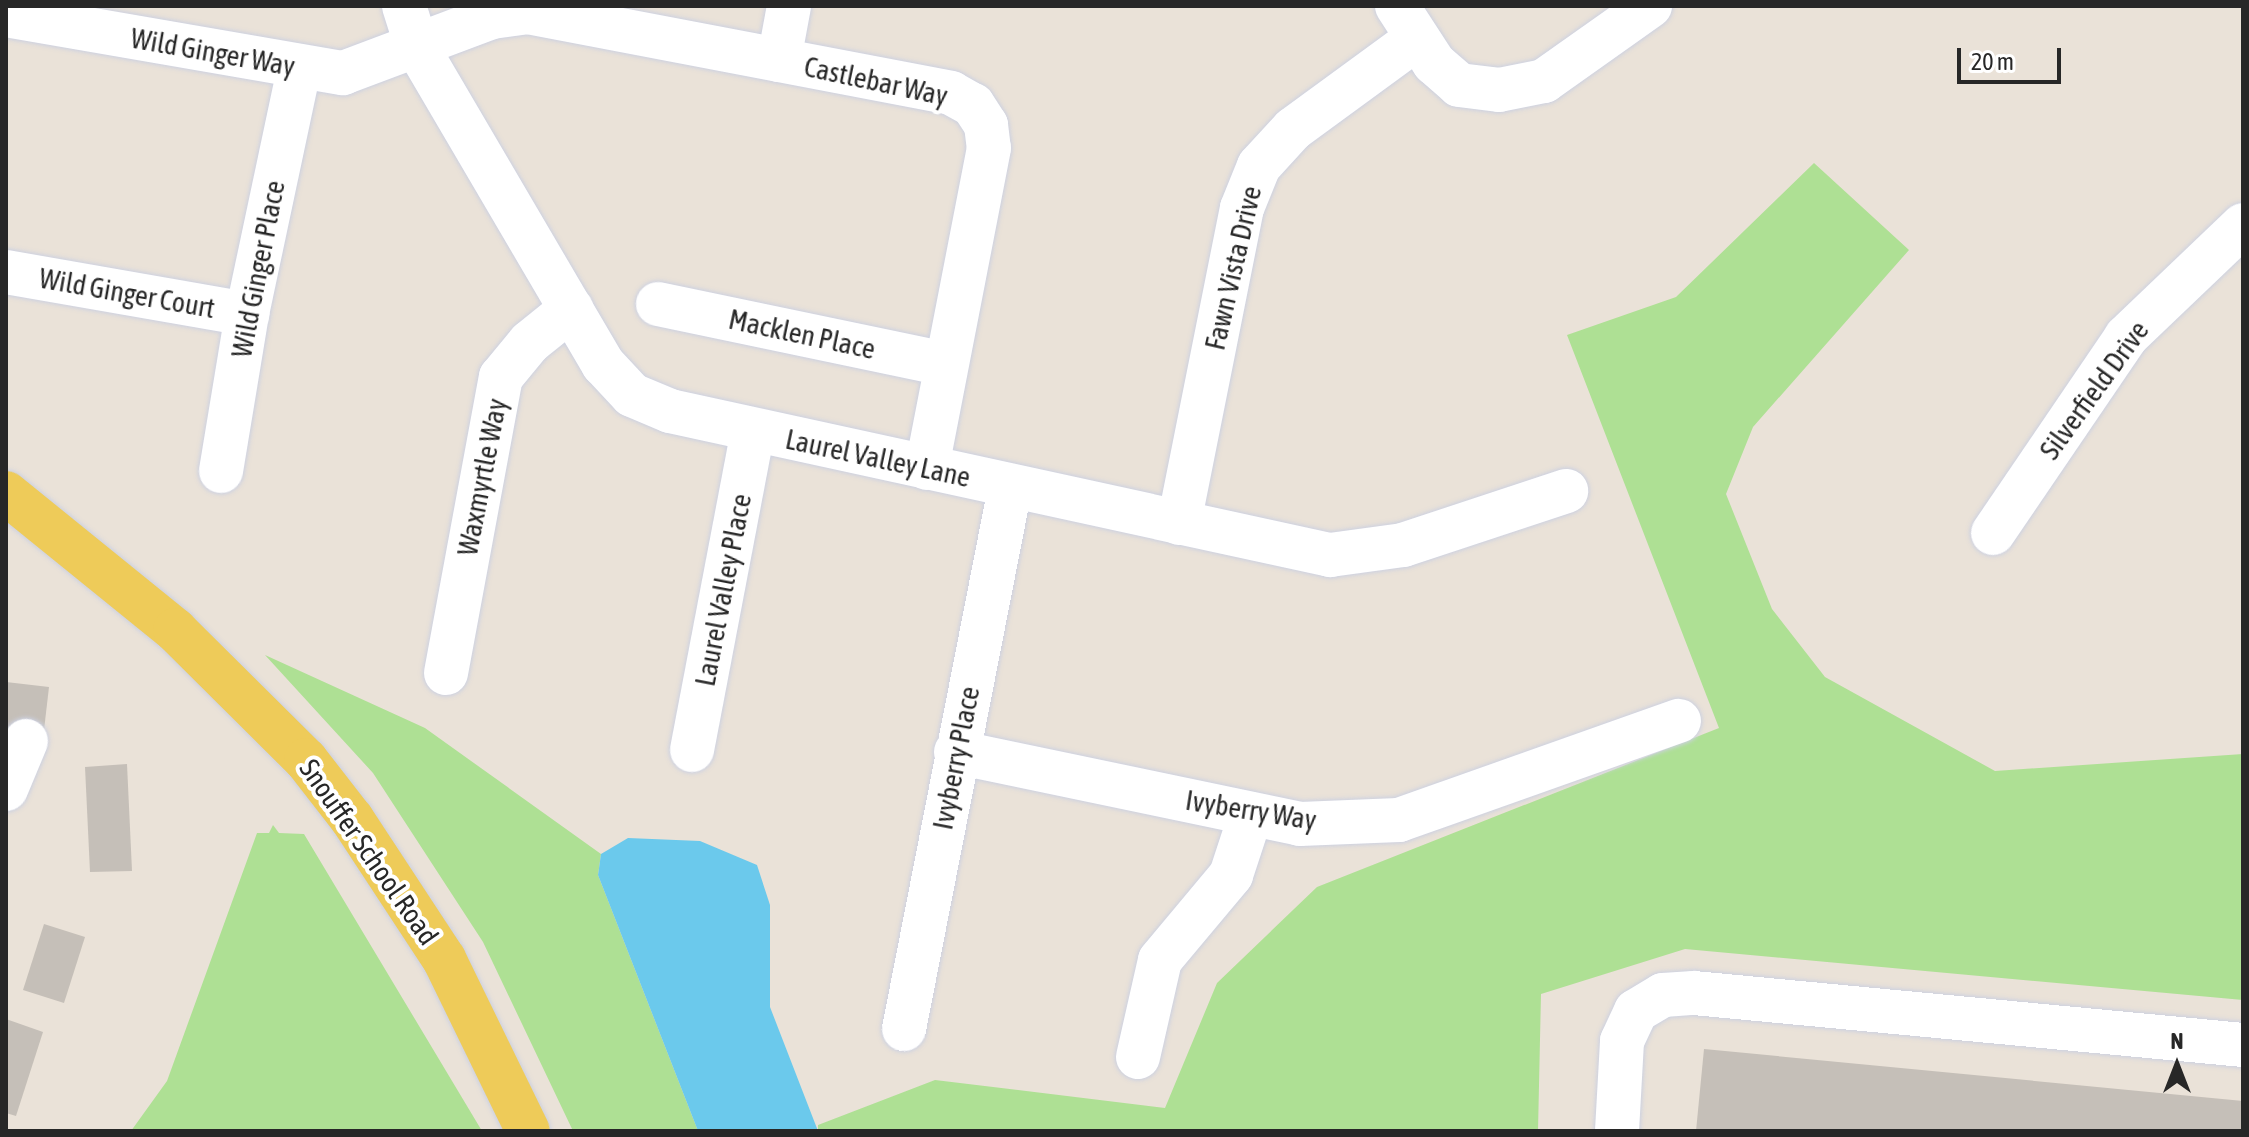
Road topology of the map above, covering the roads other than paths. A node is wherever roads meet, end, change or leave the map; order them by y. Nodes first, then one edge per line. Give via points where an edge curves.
1 (404, 6) edge
2 (789, 6) edge
3 (1650, 6) edge
4 (510, 9) edge
5 (6, 15) edge
6 (1406, 22) edge
7 (417, 47) junction
8 (779, 60) junction
9 (299, 69) junction
10 (2243, 225) edge
11 (6, 272) edge
12 (658, 304) dead end
13 (571, 309) junction
14 (247, 314) junction
15 (946, 364) junction
16 (753, 431) junction
17 (927, 468) junction
18 (221, 471) dead end
19 (1010, 488) junction
20 (1566, 491) dead end
21 (6, 493) edge
22 (1179, 523) junction
23 (1993, 533) dead end
24 (446, 673) dead end
25 (1679, 721) dead end
26 (26, 741) dead end
27 (692, 750) dead end
28 (956, 752) junction
29 (6, 789) edge
30 (1251, 814) junction
31 (904, 1029) dead end
32 (2243, 1045) edge
33 (1138, 1057) dead end
34 (528, 1131) edge
35 (1617, 1131) edge

1 - 7 street, Laurel Valley Lane
2 - 8 street
3 - 6 street via 1544,81 1499,90 1459,85
4 - 7 street, Castlebar Way
4 - 8 street, Castlebar Way
5 - 9 street, Wild Ginger Way
6 - 22 street, Fawn Vista Drive via 1259,166 1242,208
7 - 9 street, Wild Ginger Way via 343,73
7 - 13 street, Laurel Valley Lane
8 - 15 street, Castlebar Way via 951,93 973,105 986,125 989,148
9 - 14 street, Wild Ginger Place
10 - 23 street, Silverfield Drive via 2126,337
11 - 14 street, Wild Ginger Court
12 - 15 street, Macklen Place
13 - 16 street, Laurel Valley Lane via 603,364 632,395 670,411
13 - 24 street, Waxmyrtle Way via 530,342 501,377
14 - 18 street, Wild Ginger Place
15 - 17 street, Castlebar Way
16 - 17 street, Laurel Valley Lane
16 - 27 street, Laurel Valley Place
17 - 19 street, Laurel Valley Lane
19 - 22 street, Laurel Valley Lane
19 - 28 street, Ivyberry Place
20 - 22 street, Laurel Valley Lane via 1372,553 1330,555
21 - 34 main road, Snouffer School Road via 175,630 306,760 352,819 444,959
25 - 30 street, Ivyberry Way via 1399,820 1300,824
26 - 29 street
28 - 30 street, Ivyberry Way
28 - 31 street, Ivyberry Place
30 - 33 street via 1231,875 1160,960
32 - 35 street via 1694,993 1663,995 1636,1011 1622,1041

